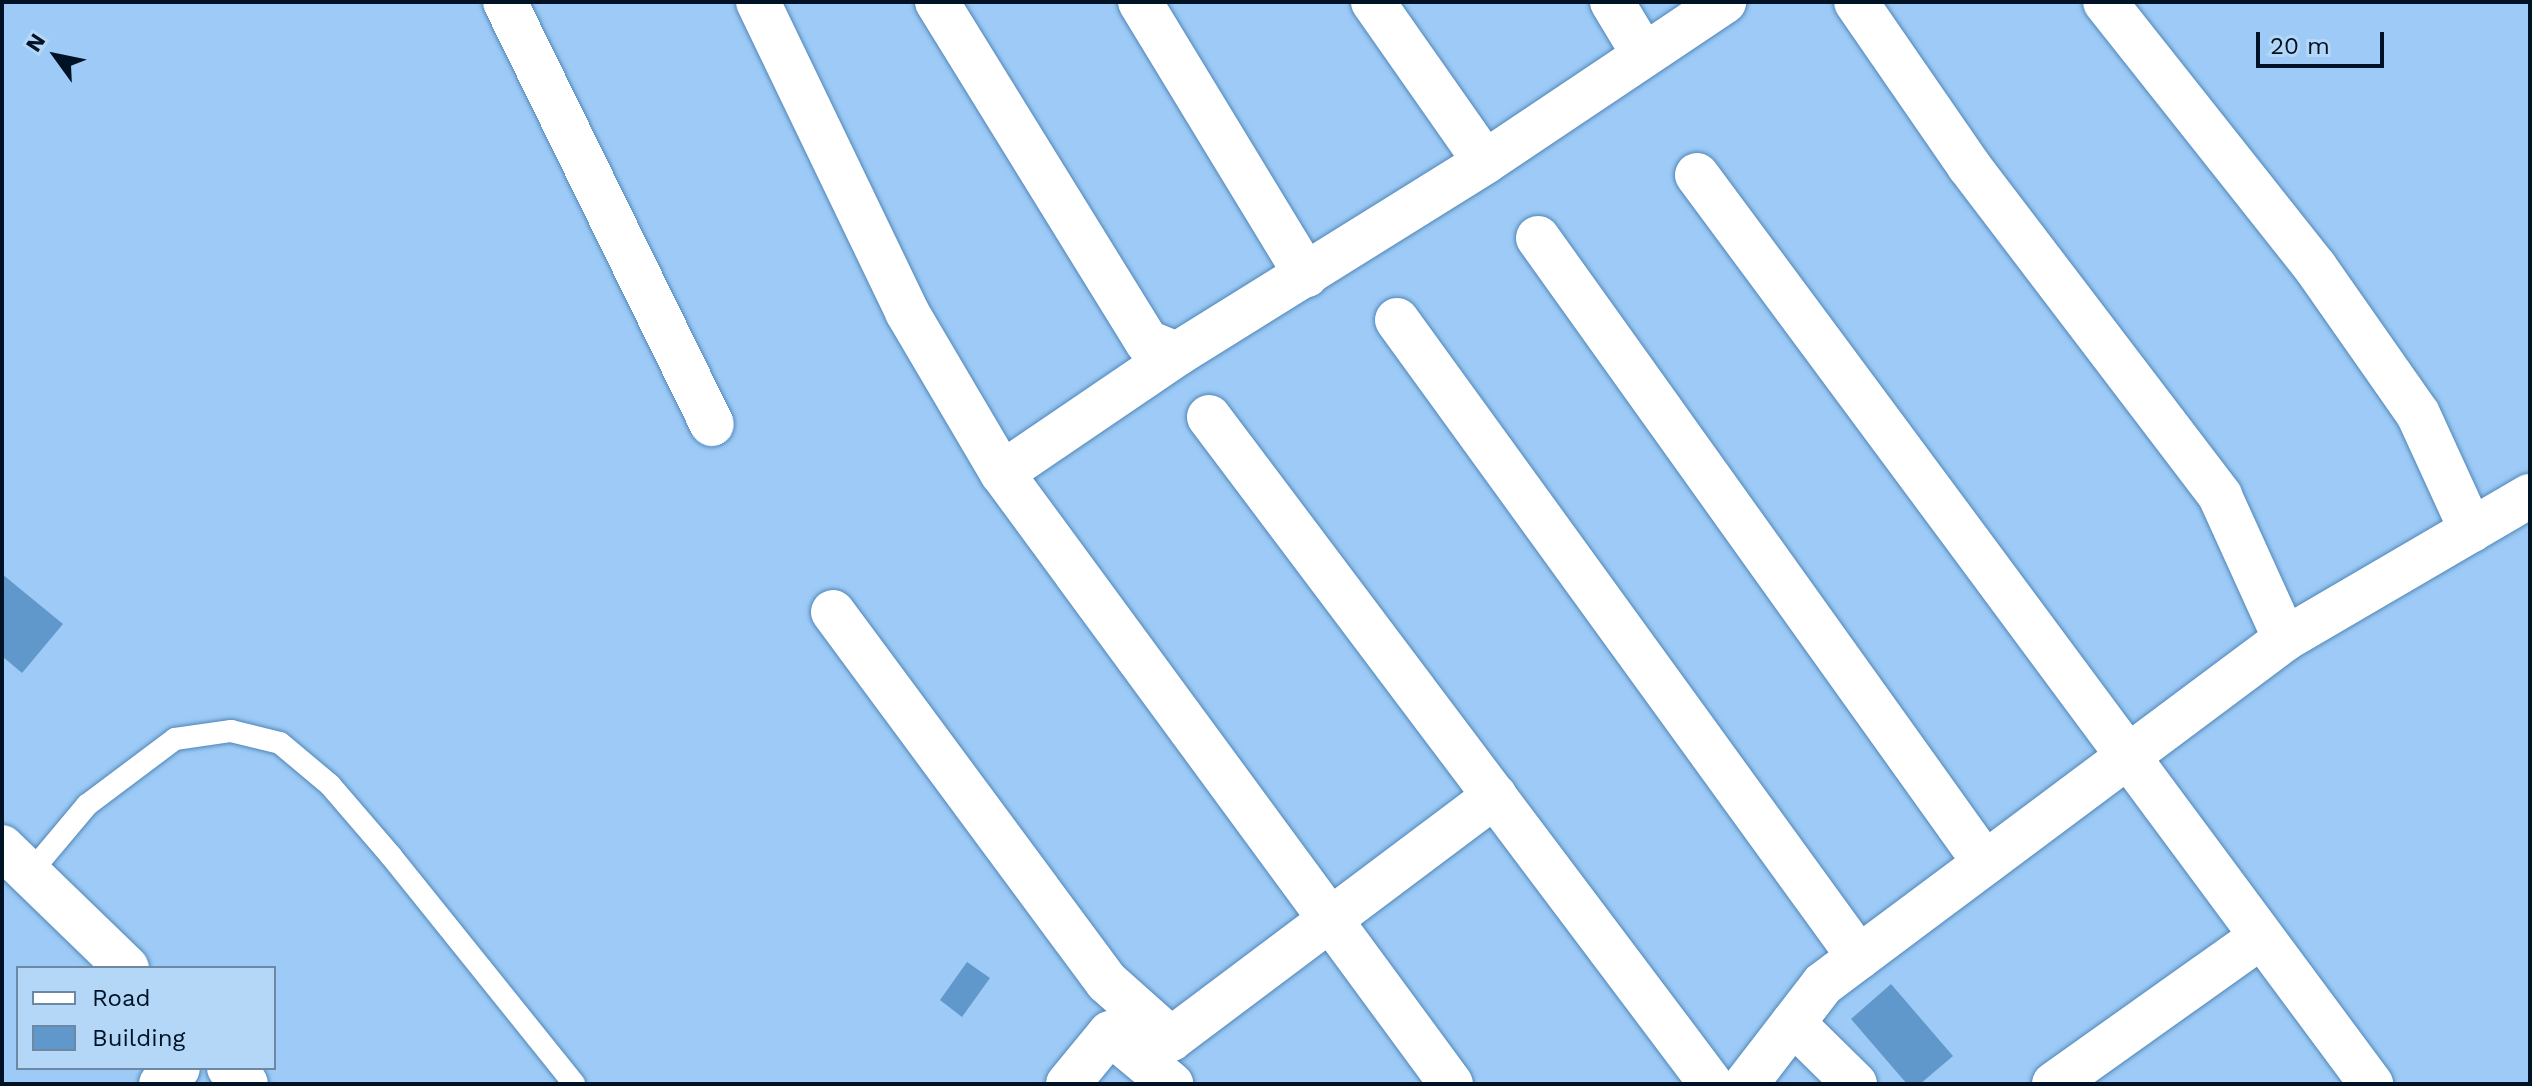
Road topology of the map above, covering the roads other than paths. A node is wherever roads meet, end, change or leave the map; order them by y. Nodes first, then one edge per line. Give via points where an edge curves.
1 (505, 2) edge
2 (758, 2) edge
3 (937, 2) edge
4 (1140, 2) edge
5 (1373, 2) edge
6 (1612, 2) edge
7 (1724, 2) edge
8 (1856, 2) edge
9 (2105, 2) edge
10 (1644, 55) junction
11 (1485, 162) junction
12 (1697, 175) dead end
13 (1538, 238) dead end
14 (1306, 275) junction
15 (1397, 320) dead end
16 (1177, 354) junction
17 (1209, 417) dead end
18 (712, 424) dead end
19 (1002, 473) junction
20 (2530, 496) edge
21 (2471, 530) junction
22 (833, 612) dead end
23 (2285, 639) junction
24 (2128, 756) junction
25 (1495, 796) junction
26 (16, 860) edge
27 (1985, 863) junction
28 (1330, 920) junction
29 (2261, 937) junction
30 (1859, 957) junction
31 (125, 966) edge
32 (1793, 1023) junction
33 (176, 1070) edge
34 (231, 1070) edge
35 (161, 1084) edge
36 (246, 1084) edge
37 (574, 1084) edge
38 (1068, 1084) edge
39 (1171, 1084) edge
40 (1451, 1084) edge
41 (1711, 1084) edge
42 (1746, 1084) edge
43 (1855, 1084) edge
44 (2054, 1084) edge
45 (2371, 1084) edge

1 - 18 street
2 - 19 street via 907,312
3 - 16 street via 1147,342
4 - 14 street
5 - 11 street
6 - 10 street
7 - 10 street
8 - 23 street via 2040,262 2220,496
9 - 21 street via 2315,267 2409,402
10 - 11 street
11 - 14 street
12 - 24 street
13 - 27 street
14 - 16 street
15 - 30 street
16 - 19 street
17 - 25 street
19 - 28 street
20 - 21 street
21 - 23 street
22 - 28 street via 1107,982 1171,1039
23 - 24 street
24 - 27 street
24 - 29 street
25 - 28 street
25 - 41 street
26 - 31 street
26 - 37 lane via 175,739 231,731 280,743 330,785
27 - 30 street
28 - 40 street
29 - 44 street
29 - 45 street
30 - 32 street via 1823,984
32 - 42 street
32 - 43 street
33 - 35 street
34 - 36 street
38 - 39 street via 1110,1033

